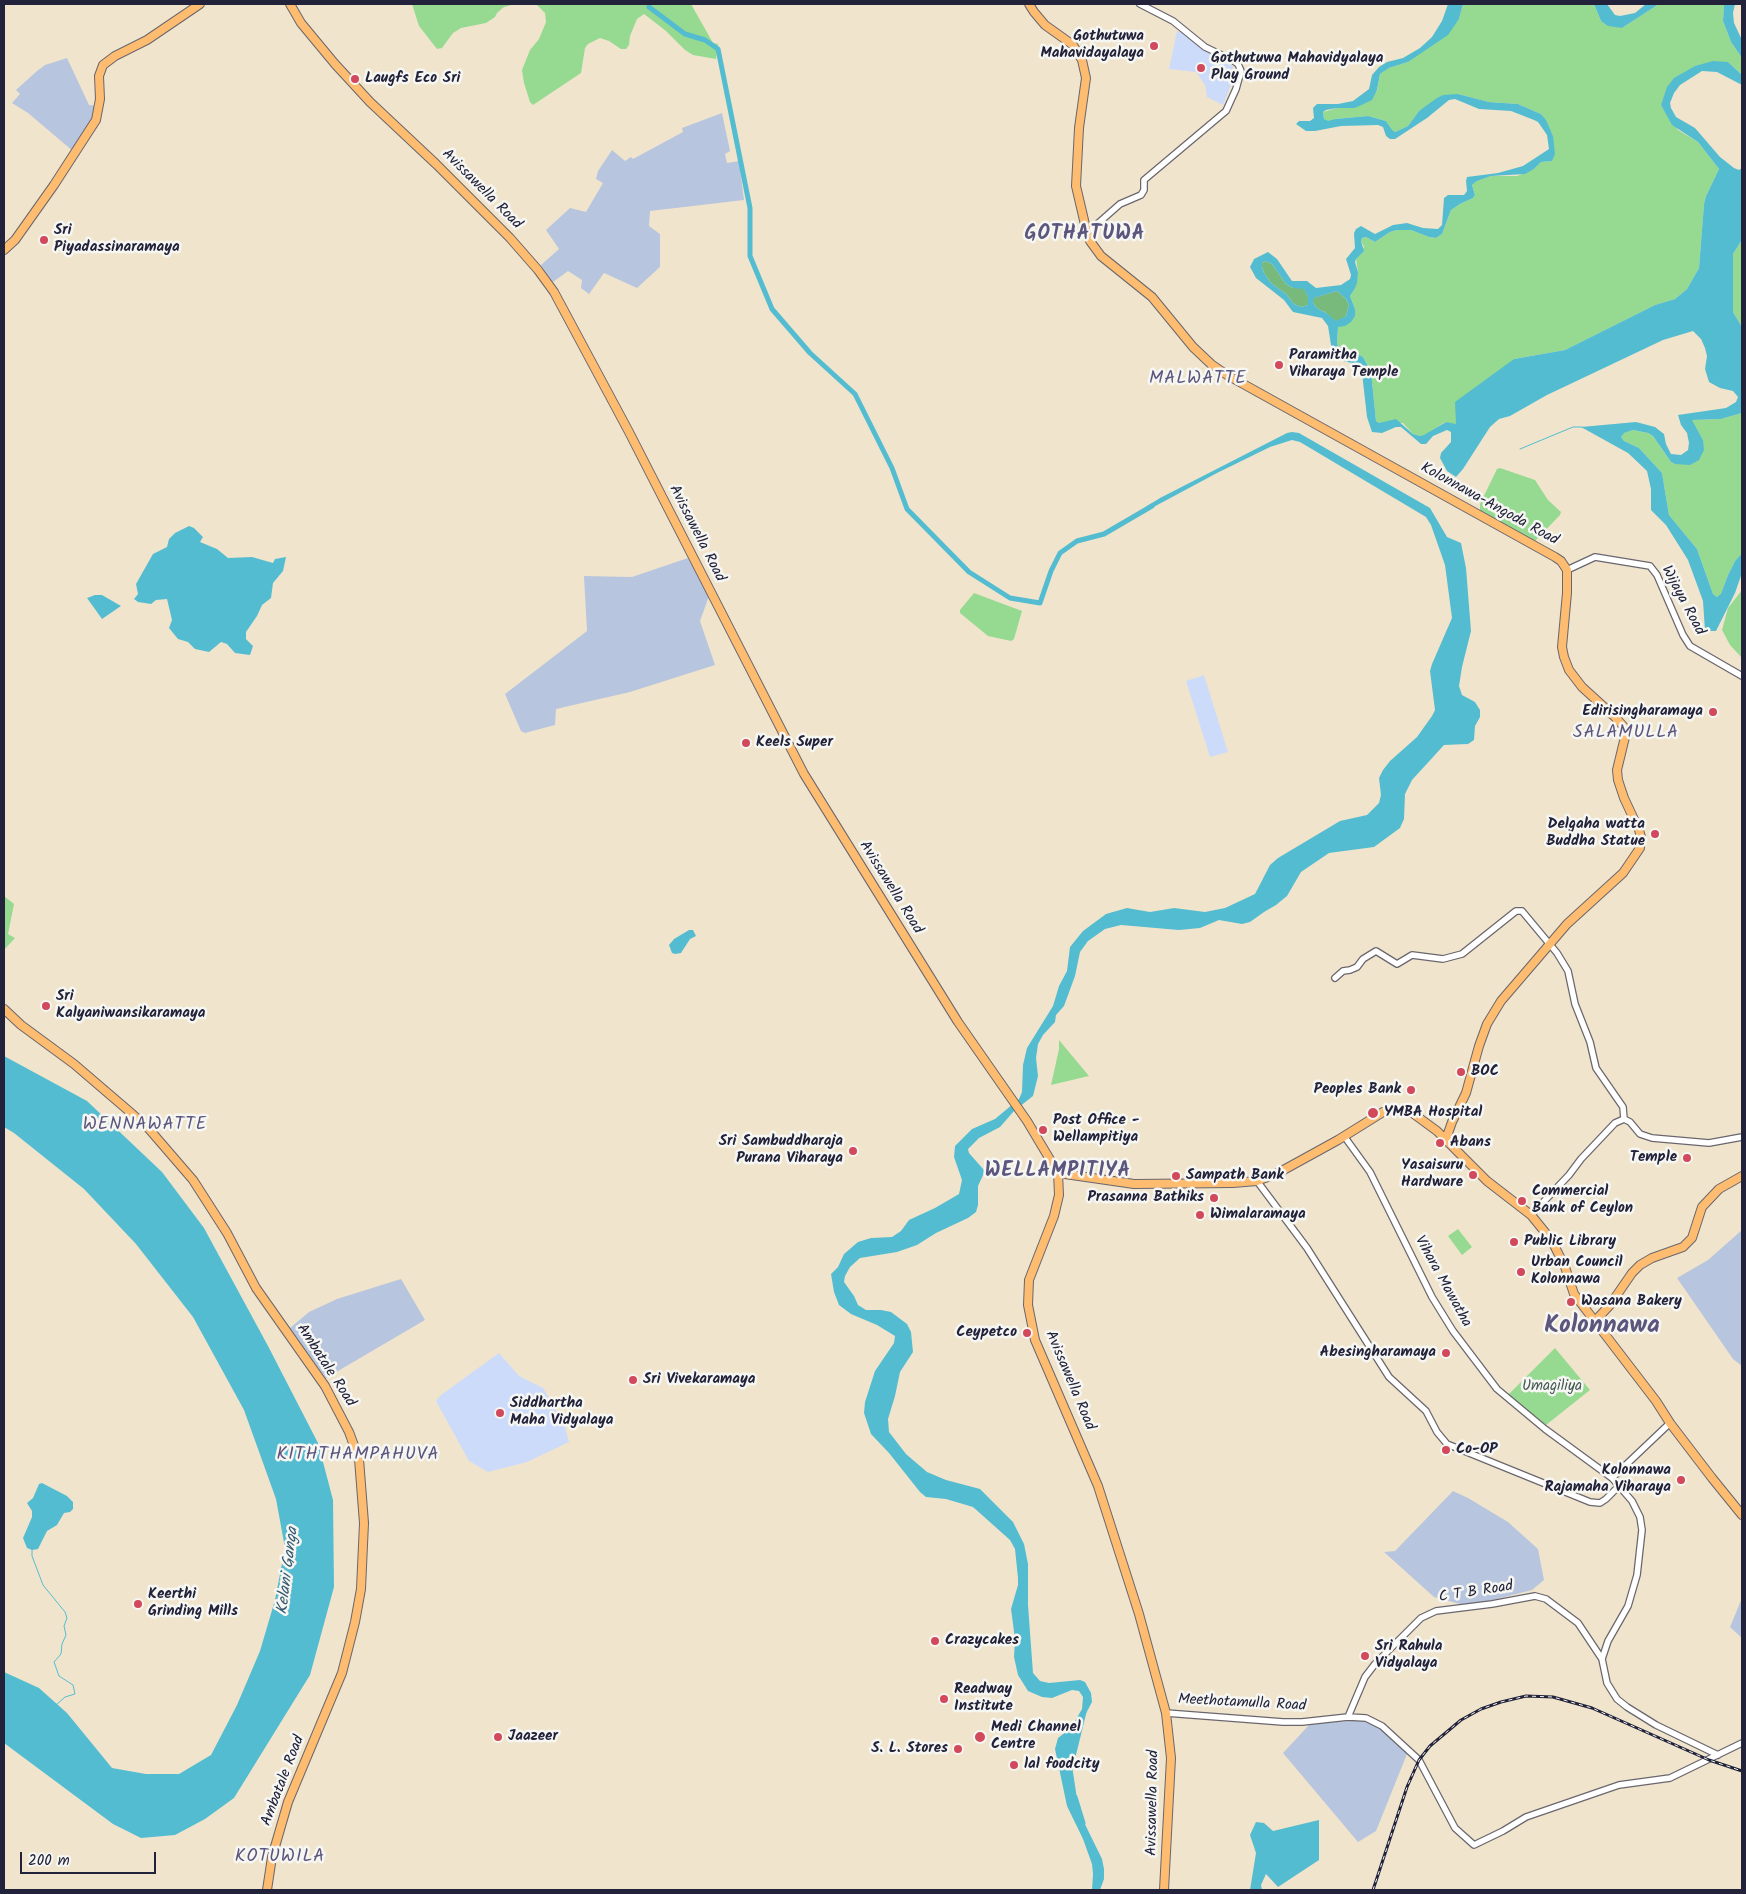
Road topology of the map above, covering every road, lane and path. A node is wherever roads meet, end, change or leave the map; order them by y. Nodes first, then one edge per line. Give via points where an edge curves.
1 (200, 4) edge
2 (290, 4) edge
3 (1029, 4) edge
4 (1140, 4) edge
5 (1087, 233) junction
6 (4, 250) edge
7 (1566, 570) junction
8 (1742, 676) edge
9 (1550, 943) junction
10 (1335, 978) dead end
11 (4, 1009) edge
12 (1624, 1119) junction
13 (1452, 1122) junction
14 (1437, 1131) junction
15 (1344, 1136) junction
16 (1742, 1137) edge
17 (1446, 1140) junction
18 (1058, 1173) junction
19 (1742, 1176) edge
20 (1257, 1180) junction
21 (1531, 1214) junction
22 (1594, 1322) junction
23 (1670, 1423) junction
24 (1612, 1478) junction
25 (1619, 1486) junction
26 (1742, 1515) edge
27 (1602, 1660) junction
28 (1166, 1712) junction
29 (1348, 1717) junction
30 (1742, 1744) edge
31 (1718, 1755) junction
32 (267, 1890) edge
33 (1164, 1890) edge

1 - 6 main road via 154,36 103,65 99,76 100,99 96,120 54,185 15,240
2 - 18 main road, Avissawella Road via 334,64 510,238 554,292 804,774 958,1022 1027,1121
3 - 5 main road, Kolonnawa-Angoda Road via 1045,25 1074,45 1082,60 1086,78 1078,128 1076,186
4 - 5 street via 1173,21 1204,47 1238,64 1241,70 1239,80 1226,111 1144,180 1141,195 1120,204
5 - 7 main road, Kolonnawa-Angoda Road via 1101,256 1152,297 1208,362 1338,438 1555,557
7 - 8 street, Wijaya Road via 1595,557 1650,566 1690,646
7 - 9 main road via 1568,593 1562,647 1564,656 1569,670 1582,688 1624,727 1618,780 1641,841 1637,854 1623,873
9 - 10 street via 1525,913 1516,911 1462,954 1443,959 1412,955 1396,964 1376,951
9 - 12 street via 1568,971 1596,1068 1623,1107
9 - 13 main road via 1501,1001 1487,1024 1466,1093
11 - 32 main road, Ambatale Road via 149,1129 193,1180 227,1233 256,1288 335,1403 359,1459 364,1523 361,1589 355,1622 342,1673 288,1802 272,1857
12 - 16 street via 1640,1134 1652,1138 1709,1143
12 - 21 street via 1611,1128
13 - 14 main road
13 - 17 main road
14 - 15 main road via 1416,1114 1401,1108 1383,1112
14 - 17 main road
15 - 20 main road via 1278,1173
15 - 24 street, Vihara Mawatha via 1370,1172 1432,1297 1497,1389
17 - 21 main road via 1487,1181
18 - 20 main road via 1134,1184
18 - 28 main road, Avissawella Road via 1059,1195 1054,1216 1029,1280 1028,1305 1035,1340 1098,1486
19 - 22 main road via 1719,1189 1702,1208 1692,1238 1683,1247 1640,1266
20 - 25 street via 1312,1256 1390,1376 1426,1411 1447,1444 1590,1502 1600,1503
21 - 22 main road via 1552,1241 1574,1294
22 - 23 main road via 1611,1340
23 - 24 street
23 - 26 main road
24 - 25 street, Vihara Mawatha
25 - 27 street, Vihara Mawatha via 1640,1516 1641,1551 1628,1606 1608,1641
27 - 29 street, C T B Road via 1578,1623 1546,1599 1535,1596 1436,1611 1421,1618 1375,1664 1365,1677
27 - 31 street via 1607,1684 1616,1699 1656,1725
28 - 29 street, Meethotamulla Road via 1283,1722
28 - 33 main road, Avissawella Road via 1170,1758
29 - 31 street, Meethotamulla Road via 1366,1718 1382,1726 1418,1760 1455,1828 1474,1845 1526,1817 1619,1785 1670,1778
30 - 31 street, Meethotamulla Road

